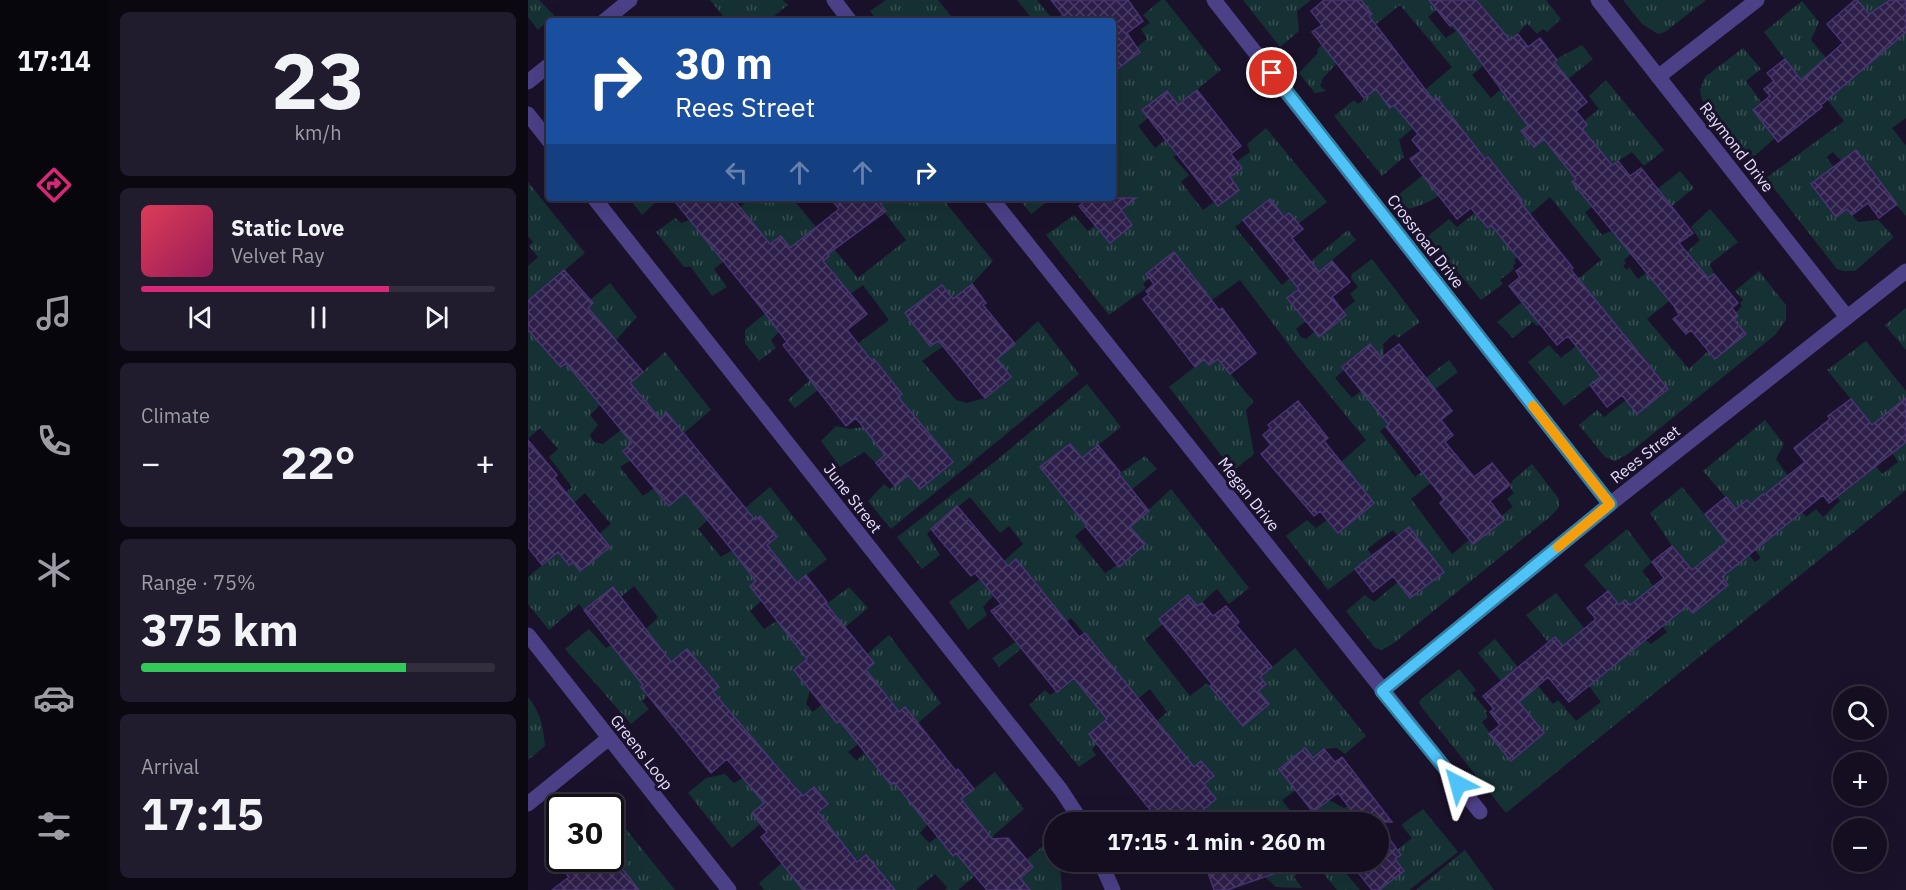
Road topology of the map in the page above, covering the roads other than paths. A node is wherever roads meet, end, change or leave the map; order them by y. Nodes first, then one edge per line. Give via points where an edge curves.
1 (630, 0) edge
2 (834, 0) edge
3 (1214, 0) edge
4 (1598, 0) edge
5 (1757, 0) edge
6 (608, 18) edge
7 (848, 18) edge
8 (546, 67) edge
9 (1658, 76) junction
10 (528, 82) edge
11 (528, 114) edge
12 (546, 137) edge
13 (596, 201) edge
14 (993, 201) edge
15 (1906, 271) edge
16 (1846, 317) junction
17 (1610, 504) junction
18 (528, 635) edge
19 (1382, 691) junction
20 (609, 738) junction
21 (528, 804) edge
22 (1075, 812) edge
23 (1480, 812) dead end
24 (1105, 872) edge
25 (729, 890) edge
26 (1113, 890) edge

1 - 6 street
2 - 7 street
3 - 17 street, Crossroad Drive
4 - 9 street, Raymond Drive
5 - 9 street
8 - 10 street
9 - 16 street, Raymond Drive
11 - 12 street
13 - 22 street, June Street
14 - 19 street, Megan Drive
15 - 16 street, Rees Street
16 - 17 street, Rees Street
17 - 19 street, Rees Street
18 - 20 street, Greens Loop
19 - 23 street, Megan Drive
20 - 21 street
20 - 25 street, Greens Loop
24 - 26 street

